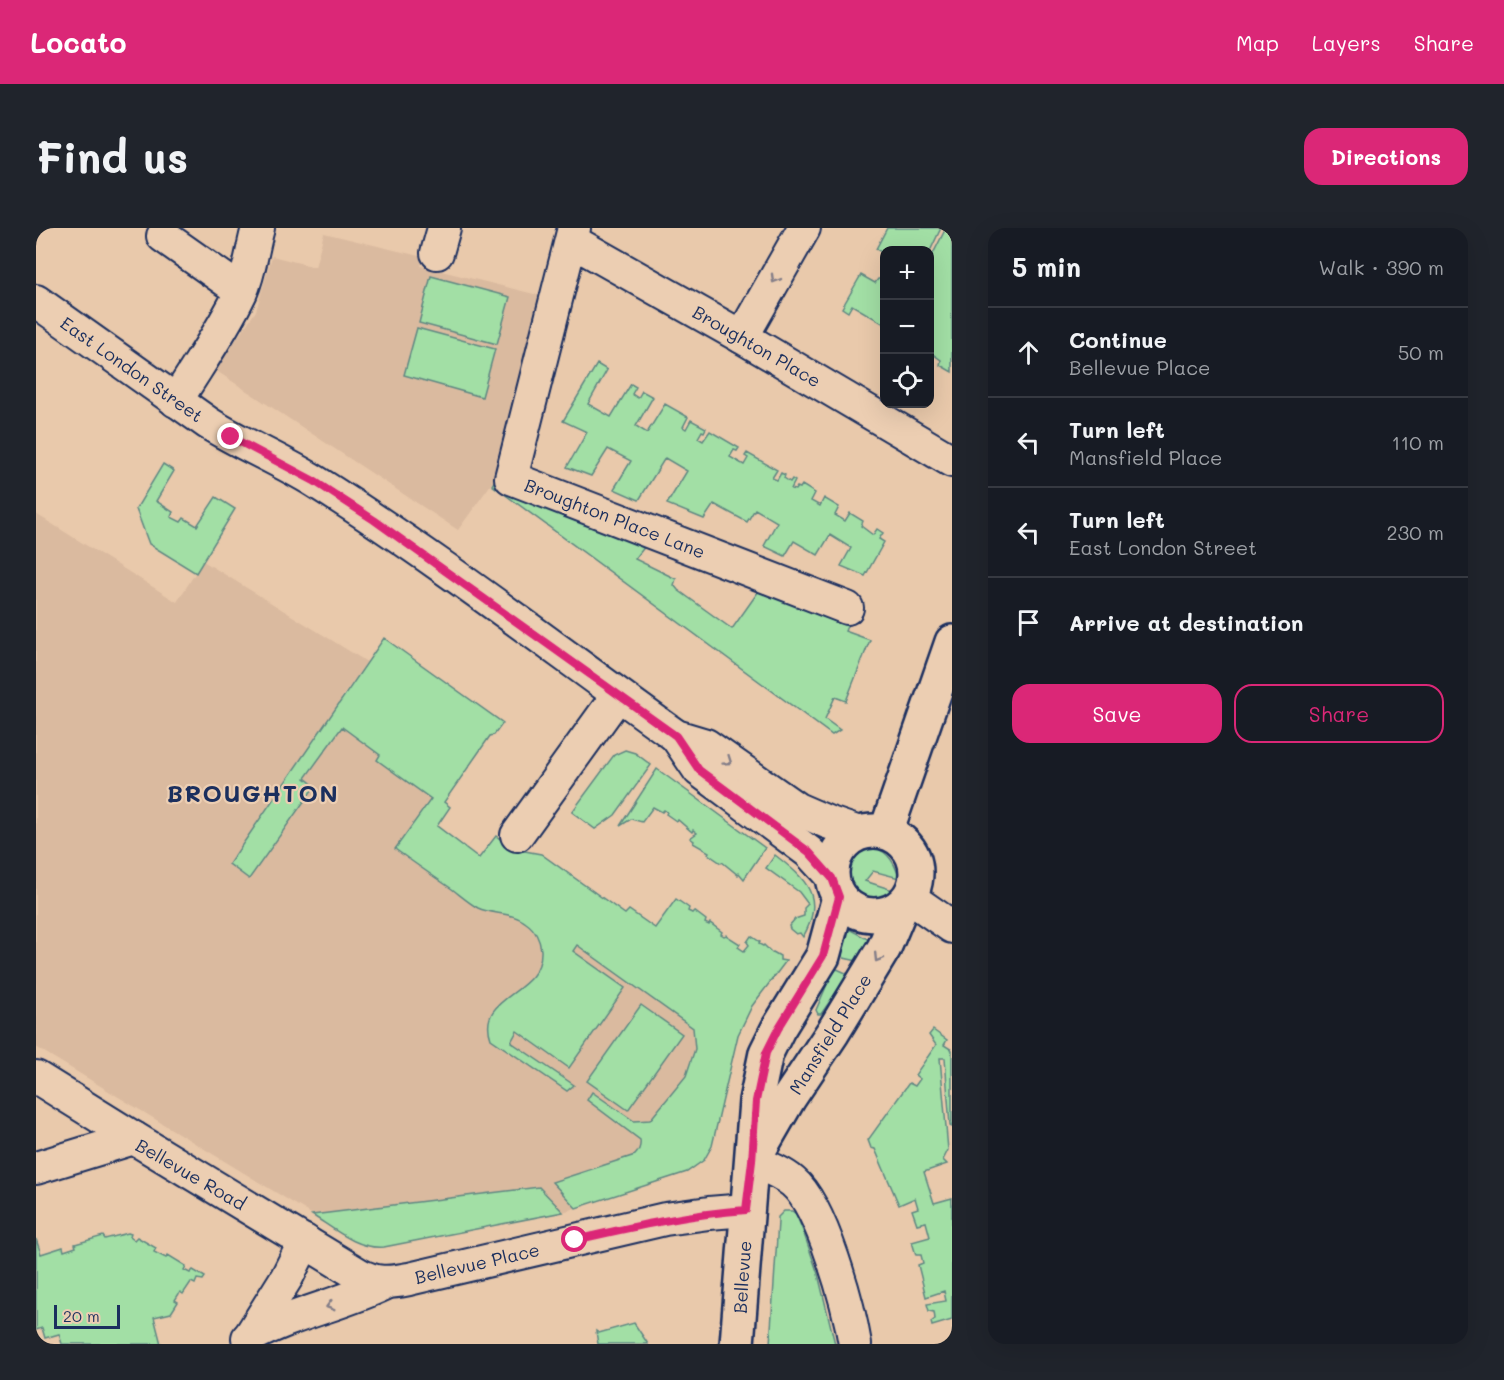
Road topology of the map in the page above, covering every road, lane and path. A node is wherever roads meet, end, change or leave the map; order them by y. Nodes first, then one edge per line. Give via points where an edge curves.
1 (258, 228) edge
2 (804, 228) edge
3 (573, 235) edge
4 (163, 237) dead end
5 (241, 291) junction
6 (36, 301) edge
7 (742, 336) junction
8 (176, 401) junction
9 (952, 461) edge
10 (847, 608) dead end
11 (952, 642) edge
12 (618, 695) junction
13 (676, 736) junction
14 (872, 832) junction
15 (518, 836) dead end
16 (836, 887) junction
17 (906, 901) junction
18 (952, 927) edge
19 (36, 1077) edge
20 (134, 1138) junction
21 (752, 1161) junction
22 (36, 1168) edge
23 (746, 1210) junction
24 (305, 1241) junction
25 (384, 1284) junction
26 (247, 1341) edge
27 (737, 1344) edge
28 (855, 1344) edge

1 - 5 street
2 -> 7 street
3 - 7 street, Broughton Place
3 - 10 street, Broughton Place Lane via 511,478
4 - 5 street
5 - 8 street
6 - 8 street, East London Street
7 - 9 street, Broughton Place
8 - 12 street, East London Street via 374,520
11 - 14 main road
12 - 13 street, East London Street
12 - 15 street
13 -> 14 street, East London Street via 706,745 797,809 827,822
13 - 16 street, East London Street via 699,770 809,852
14 - 16 main road via 847,840 838,851 832,864
14 - 17 main road via 902,840 916,863 916,881
16 - 17 main road via 846,904 864,914 885,914
16 - 21 main road, Mansfield Place via 823,956 766,1053 756,1101
17 - 18 street
17 -> 21 main road, Mansfield Place via 884,948
19 - 20 street
20 - 22 street, Bellevue Road
20 - 24 street, Bellevue Road
21 - 23 main road, Mansfield Place
21 - 28 street via 777,1171 803,1193 824,1234
23 - 25 street, Bellevue Place via 665,1220
23 - 27 main road, Bellevue
24 - 25 street via 365,1278
24 - 26 street, Bellevue Place
25 -> 26 street, Bellevue Place via 275,1323

